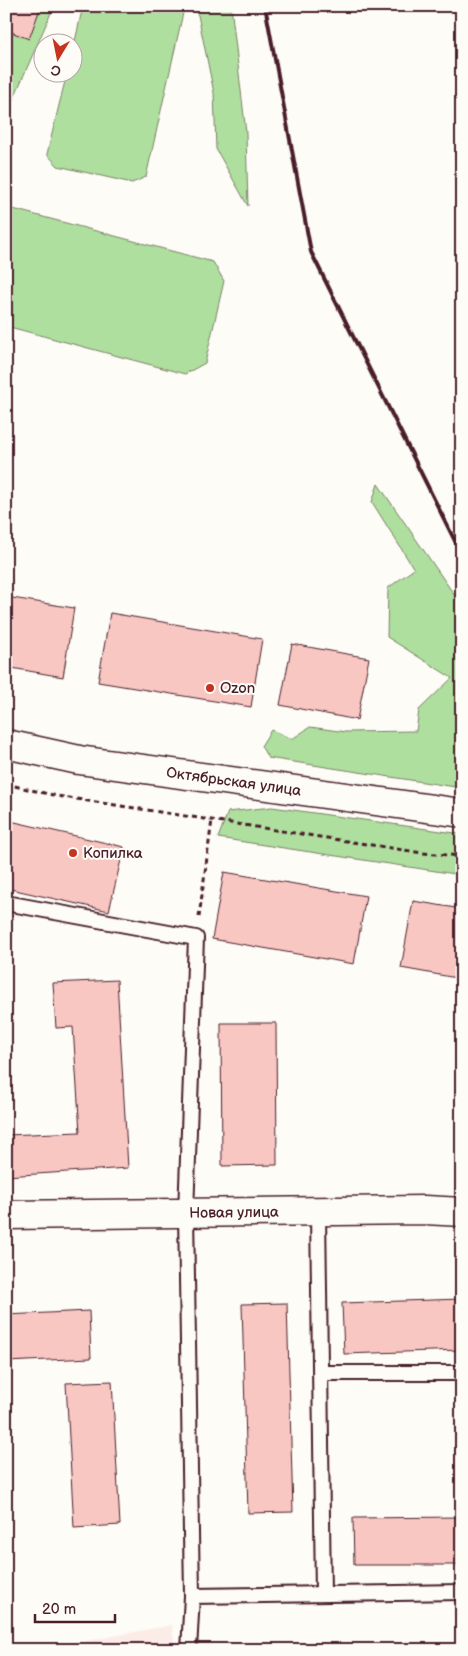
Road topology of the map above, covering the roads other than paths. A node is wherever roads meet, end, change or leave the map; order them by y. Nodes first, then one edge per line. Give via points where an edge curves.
1 (6, 744) edge
2 (462, 813) edge
3 (6, 903) edge
4 (318, 1212) junction
5 (462, 1212) edge
6 (186, 1213) junction
7 (6, 1215) edge
8 (321, 1373) junction
9 (462, 1373) edge
10 (462, 1592) edge
11 (323, 1594) junction
12 (192, 1596) junction
13 (189, 1650) edge

1 - 2 main road, Октябрьская улица via 80,760
3 - 6 lane via 196,938
4 - 5 main road, Новая улица
4 - 6 main road, Новая улица
4 - 8 lane
6 - 7 main road, Новая улица
6 - 12 lane
8 - 9 lane
8 - 11 lane
10 - 11 lane
11 - 12 lane
12 - 13 lane

